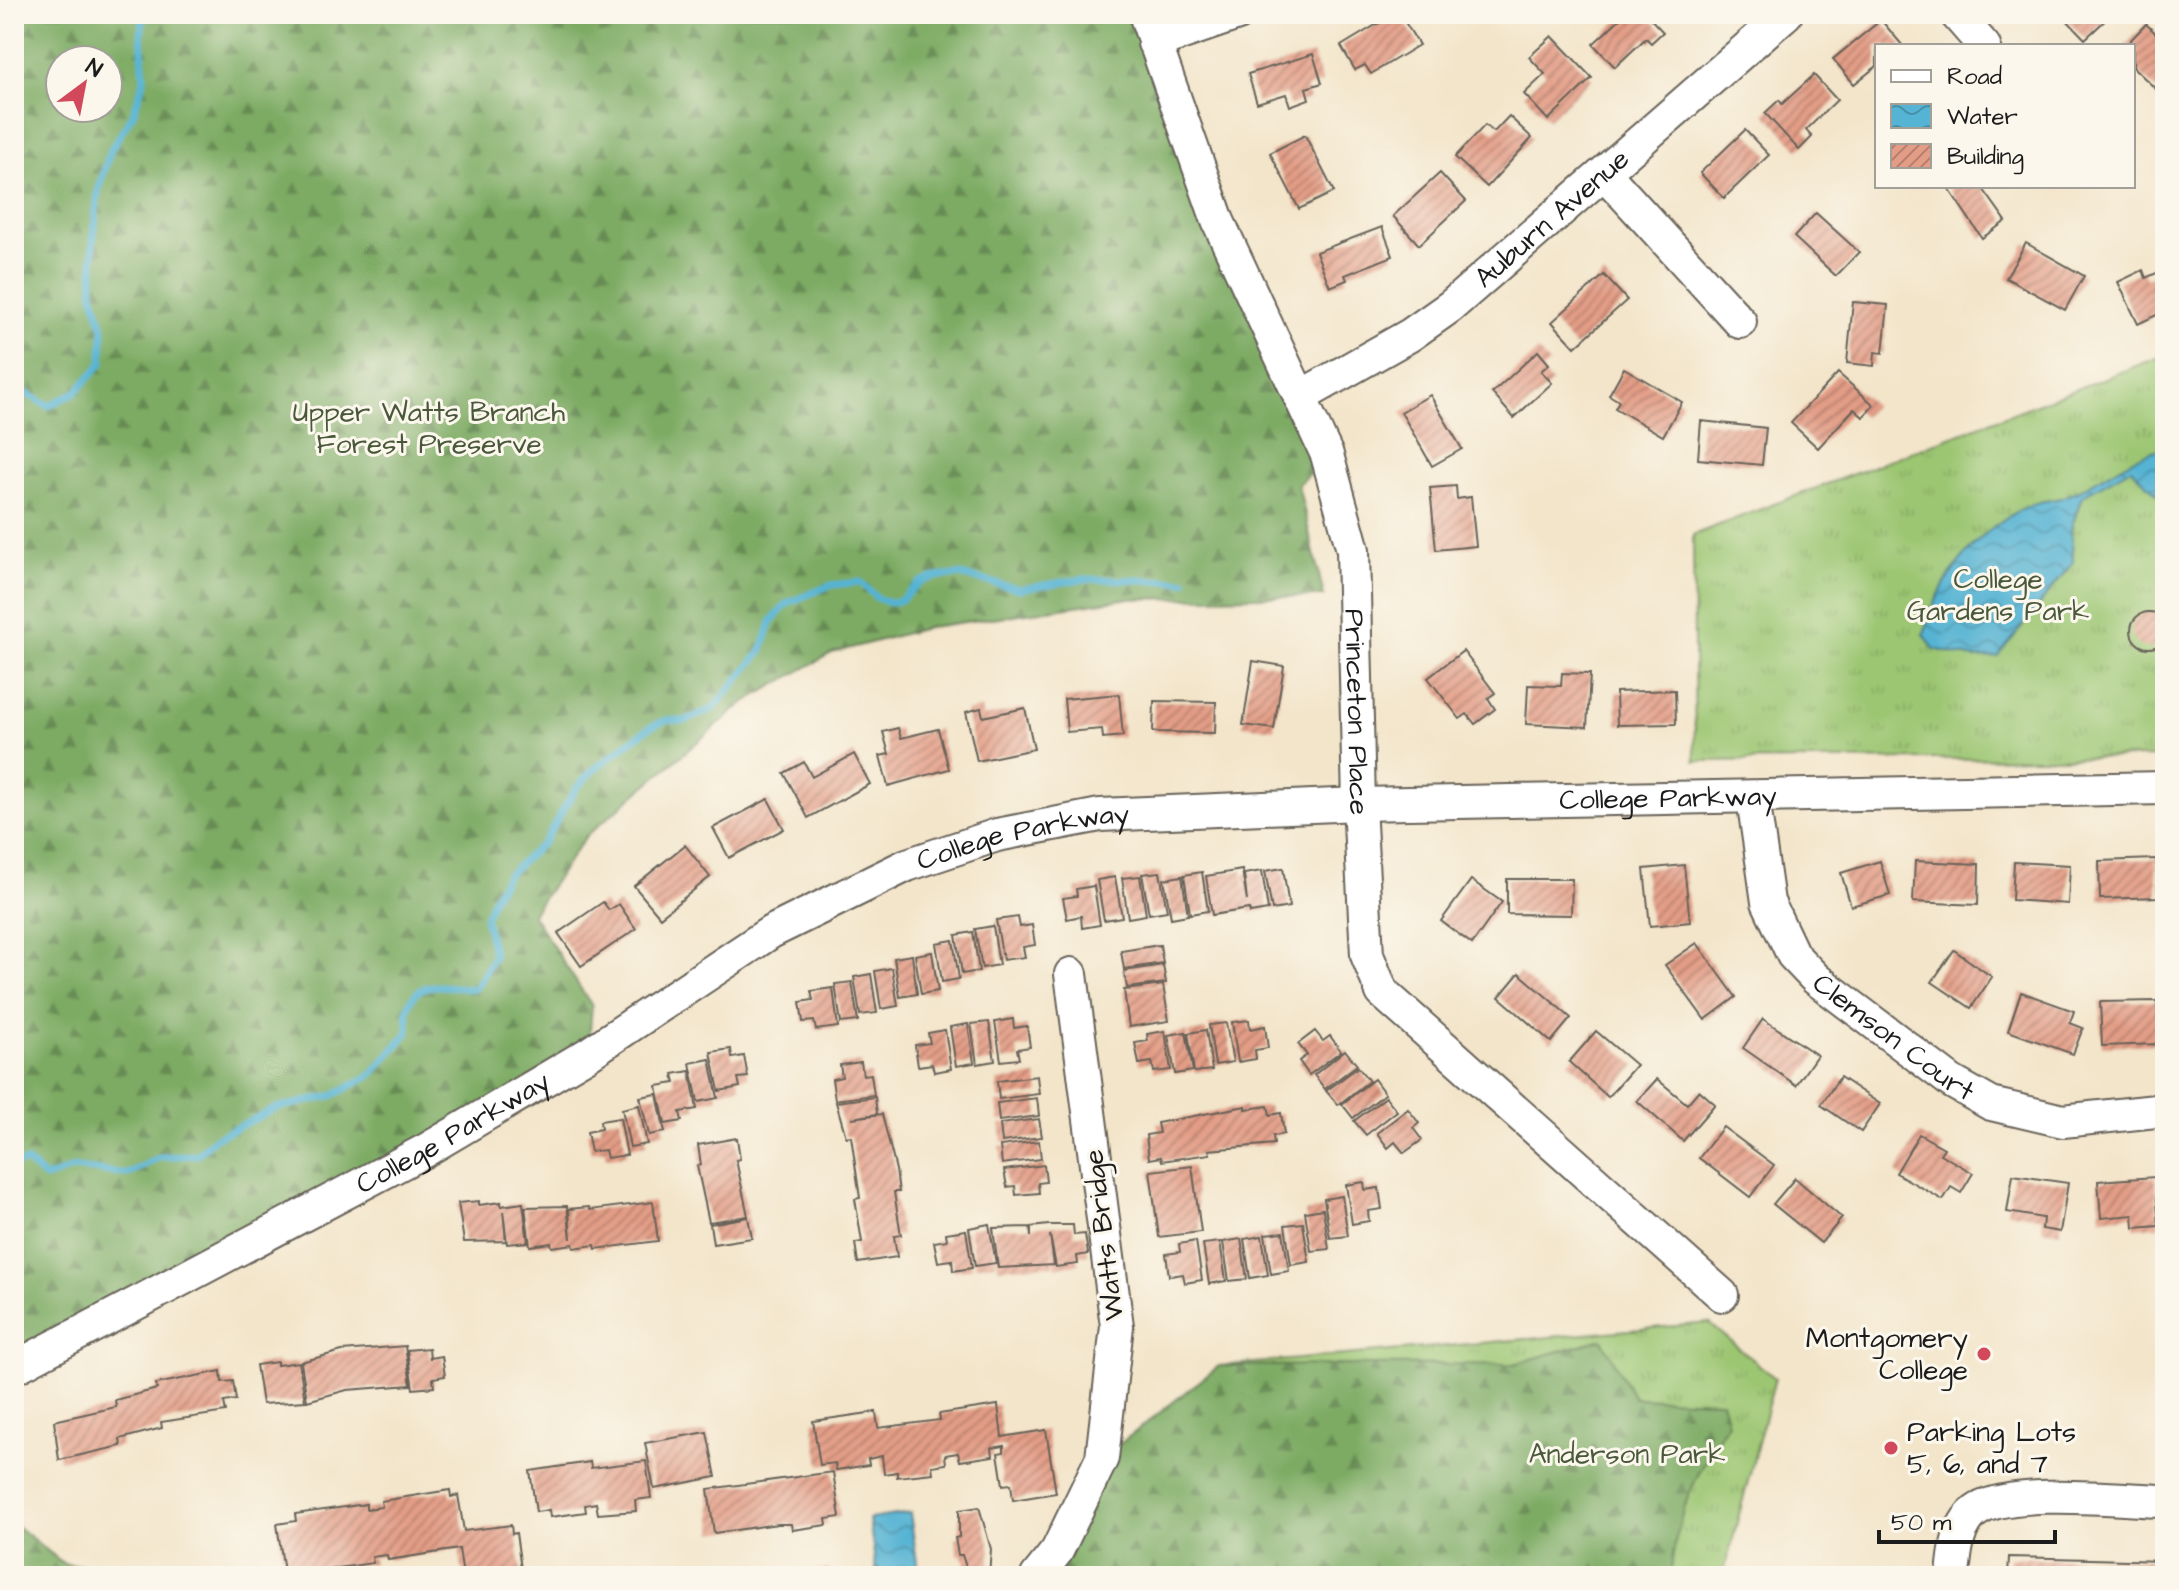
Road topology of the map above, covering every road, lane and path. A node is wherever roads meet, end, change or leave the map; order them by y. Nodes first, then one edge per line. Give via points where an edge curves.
1 (1238, 14) edge
2 (1786, 14) edge
3 (1956, 14) edge
4 (1150, 28) edge
5 (1982, 44) edge
6 (1605, 174) junction
7 (1740, 322) dead end
8 (1300, 397) junction
9 (2165, 788) edge
10 (1753, 798) junction
11 (1359, 804) junction
12 (1071, 974) dead end
13 (2165, 1110) edge
14 (1722, 1295) dead end
15 (14, 1368) edge
16 (2165, 1501) edge
17 (1037, 1576) edge
18 (1953, 1576) edge

1 - 4 street
2 - 6 street, Auburn Avenue
3 - 5 street
4 - 8 street, Princeton Place via 1218,221
6 - 7 street
6 - 8 street, Auburn Avenue via 1451,306
8 - 11 street, Princeton Place via 1327,455 1353,550
9 - 10 street, College Parkway
10 - 11 street, College Parkway
10 - 13 street, Clemson Court via 1768,902 1793,955 1816,979 1952,1082 1991,1104 2063,1121
11 - 14 street, Princeton Place via 1367,955 1382,992
11 - 15 street, College Parkway via 1100,815 997,835 907,865 771,932 588,1054 426,1150
12 - 17 street, Watts Bridge via 1117,1326 1102,1458 1057,1551
16 - 18 street via 1999,1501 1977,1510 1963,1528

